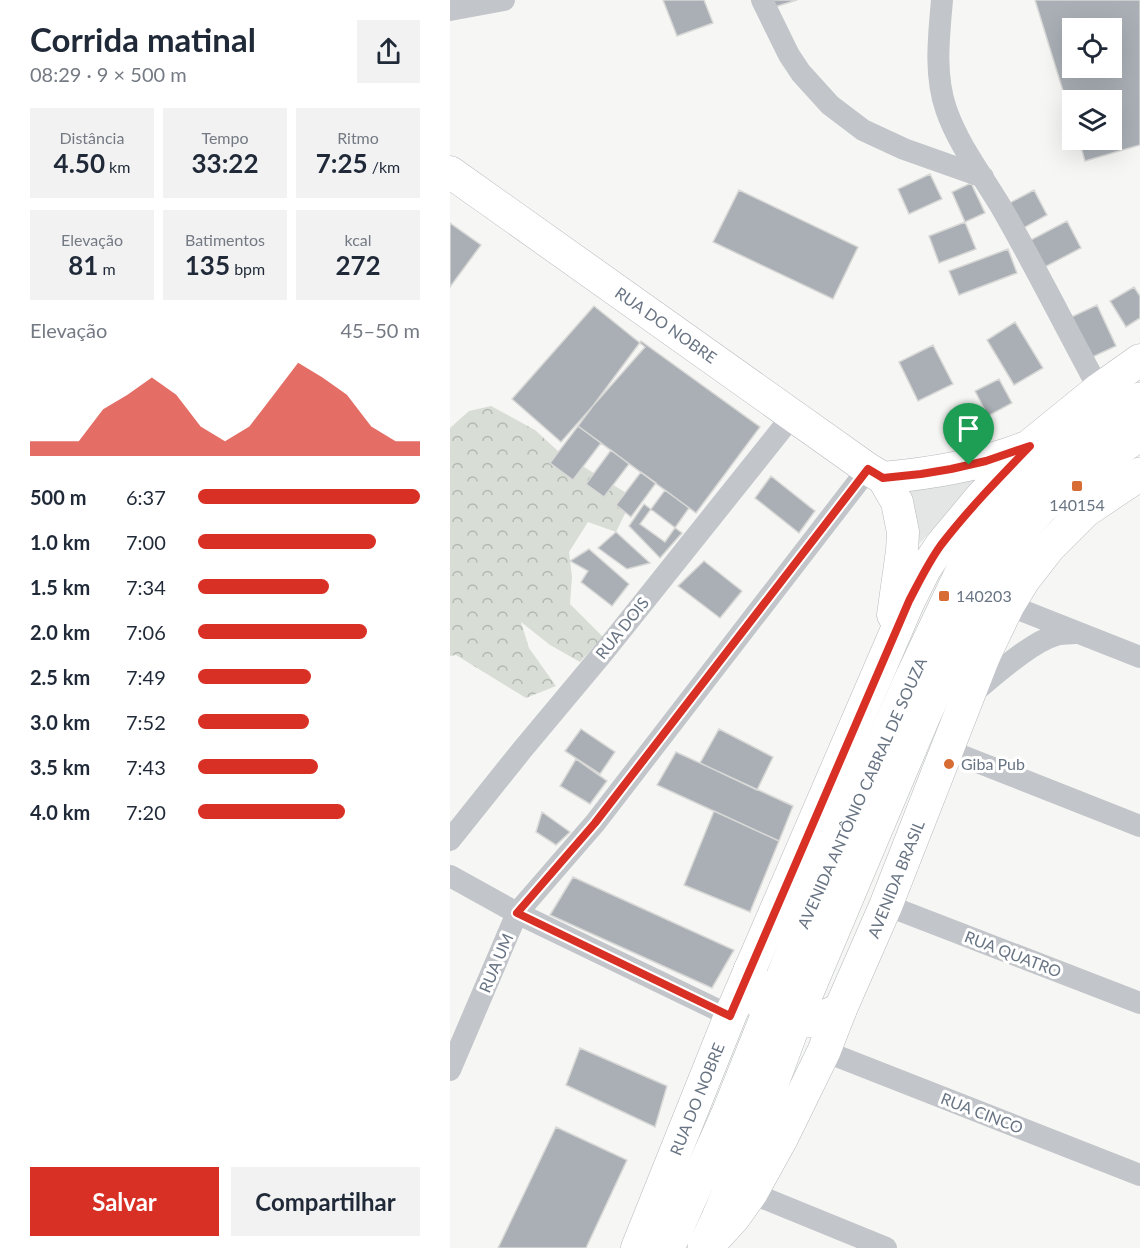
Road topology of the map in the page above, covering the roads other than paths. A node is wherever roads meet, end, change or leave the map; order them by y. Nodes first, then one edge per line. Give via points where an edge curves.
1 (504, 0) edge
2 (762, 0) edge
3 (942, 0) edge
4 (450, 10) edge
5 (450, 172) edge
6 (983, 177) junction
7 (1140, 360) edge
8 (1099, 389) junction
9 (1140, 399) edge
10 (793, 415) junction
11 (1140, 434) edge
12 (1030, 446) junction
13 (876, 473) junction
14 (1140, 474) edge
15 (1140, 497) edge
16 (1085, 511) junction
17 (994, 600) junction
18 (1076, 633) junction
19 (886, 654) junction
20 (1140, 657) edge
21 (968, 697) junction
22 (947, 750) junction
23 (1140, 825) edge
24 (450, 840) edge
25 (450, 876) edge
26 (886, 905) junction
27 (517, 913) junction
28 (750, 970) junction
29 (1140, 1003) edge
30 (840, 1010) junction
31 (730, 1016) junction
32 (782, 1016) junction
33 (824, 1051) junction
34 (450, 1070) edge
35 (1140, 1175) edge
36 (751, 1193) junction
37 (637, 1248) edge
38 (668, 1248) edge
39 (705, 1248) edge
40 (886, 1248) edge

1 - 4 street
2 - 6 street via 801,73 838,111 862,130
3 - 6 street via 941,90 956,132
5 - 10 main road, RUA DO NOBRE
6 - 8 street
7 - 8 main road, RUA DO NOBRE
8 - 12 main road, RUA DO NOBRE
9 - 32 main road, AVENIDA ANTÔNIO CABRAL DE SOUZA via 1028,478 999,509 972,550 813,901
10 - 13 main road, RUA DO NOBRE
10 - 24 street, RUA DOIS
11 - 17 main road, AVENIDA ANTÔNIO CABRAL DE SOUZA via 1080,476 1027,523 1014,541
12 - 13 main road, RUA DO NOBRE via 986,461 931,472
12 - 19 main road, RUA DO NOBRE via 941,545 925,569
13 - 19 main road, RUA DO NOBRE via 897,502 903,532
13 - 27 street, RUA UM via 595,823
14 - 16 main road
15 - 16 main road
16 - 17 main road via 1024,579
17 - 18 street
17 - 21 main road, AVENIDA BRASIL via 984,655
17 - 32 main road, AVENIDA ANTÔNIO CABRAL DE SOUZA via 923,718
18 - 20 street
18 - 21 street via 1056,635 1036,645
19 - 28 main road, RUA DO NOBRE
21 - 22 main road, AVENIDA BRASIL
22 - 23 street
22 - 26 main road, AVENIDA BRASIL
25 - 27 street
26 - 29 street, RUA QUATRO
26 - 30 main road, AVENIDA BRASIL
27 - 31 street
27 - 34 street, RUA UM
28 - 31 main road, RUA DO NOBRE
28 - 32 main road via 759,1001
30 - 32 main road via 809,1021
30 - 33 main road, AVENIDA BRASIL
31 - 37 main road, RUA DO NOBRE
32 - 38 main road, AVENIDA ANTÔNIO CABRAL DE SOUZA via 729,1111
32 - 39 main road, AVENIDA ANTÔNIO CABRAL DE SOUZA via 752,1138
33 - 35 street, RUA CINCO
33 - 36 main road, AVENIDA BRASIL
36 - 39 main road, AVENIDA BRASIL
36 - 40 street

